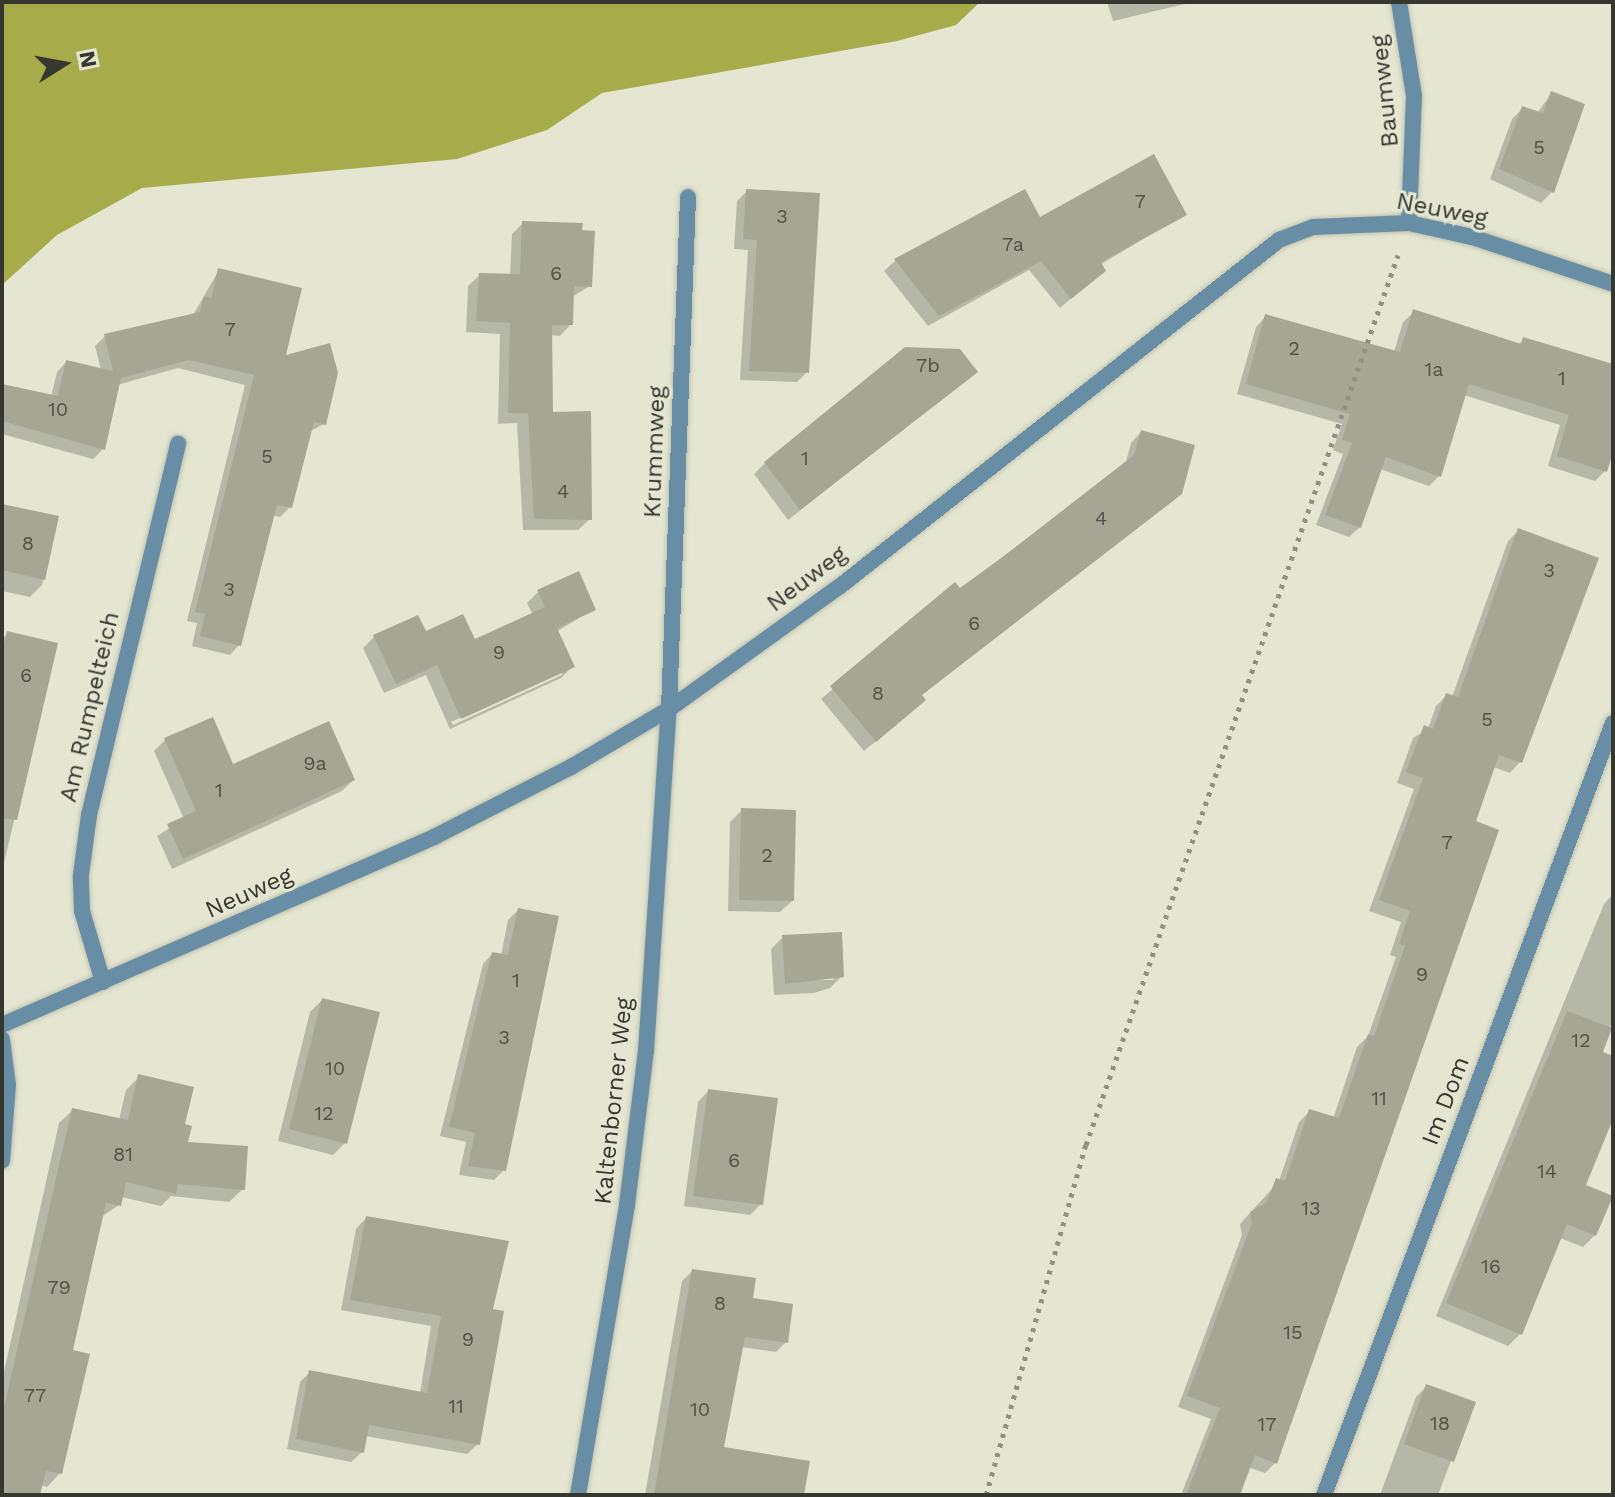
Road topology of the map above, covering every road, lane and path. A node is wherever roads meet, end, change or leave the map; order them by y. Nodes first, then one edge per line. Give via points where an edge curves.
1 (1399, 2) edge
2 (688, 197) dead end
3 (1409, 223) junction
4 (1613, 284) edge
5 (178, 443) dead end
6 (669, 709) junction
7 (1613, 723) edge
8 (103, 982) junction
9 (2, 1025) edge
10 (2, 1039) edge
11 (2, 1161) edge
12 (578, 1495) edge
13 (986, 1495) edge
14 (1324, 1495) edge

1 - 3 street, Baumweg via 1414,96
2 - 6 street, Krummweg
3 - 4 street, Neuweg via 1472,237
3 - 6 street, Neuweg via 1313,227 1279,240 839,587
3 - 13 path via 1086,1145
5 - 8 street, Am Rumpelteich via 85,845 82,911
6 - 8 street, Neuweg via 571,767 436,836
6 - 12 street, Kaltenborner Weg via 644,1066 609,1326
7 - 14 street, Im Dom
8 - 9 street, Neuweg
10 - 11 street via 8,1085

